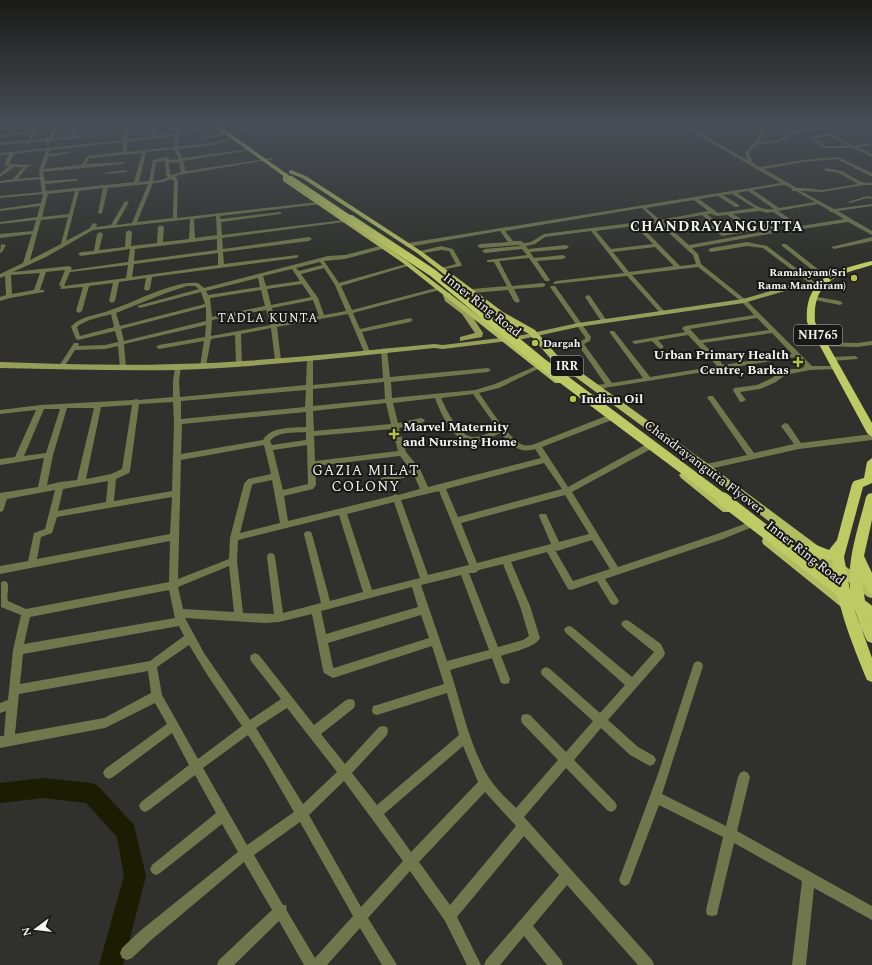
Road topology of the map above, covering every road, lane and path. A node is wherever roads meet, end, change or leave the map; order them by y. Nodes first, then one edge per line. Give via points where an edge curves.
1 (8, 169) edge
2 (24, 169) edge
3 (43, 169) edge
4 (71, 169) edge
5 (140, 169) edge
6 (153, 169) edge
7 (168, 169) edge
8 (183, 169) edge
9 (213, 169) edge
10 (280, 169) edge
11 (283, 169) edge
12 (758, 169) edge
13 (862, 169) edge
14 (207, 170) joint
15 (826, 170) dead end
16 (852, 170) dead end
17 (125, 171) dead end
18 (839, 172) junction
19 (184, 174) junction
20 (19, 175) junction
21 (872, 175) edge
22 (0, 176) edge
23 (291, 176) junction
24 (41, 177) junction
25 (172, 178) junction
26 (76, 180) dead end
27 (0, 182) edge
28 (13, 182) junction
29 (152, 182) junction
30 (136, 184) junction
31 (783, 184) junction
32 (872, 184) edge
33 (862, 185) junction
34 (104, 188) junction
35 (749, 190) junction
36 (794, 190) junction
37 (77, 191) junction
38 (45, 193) junction
39 (734, 193) junction
40 (720, 195) junction
41 (8, 196) junction
42 (0, 197) edge
43 (872, 198) edge
44 (696, 199) junction
45 (127, 202) dead end
46 (318, 203) junction
47 (43, 204) junction
48 (818, 204) junction
49 (872, 205) edge
50 (736, 206) dead end
51 (859, 207) junction
52 (644, 208) junction
53 (759, 209) junction
54 (0, 210) edge
55 (776, 210) junction
56 (831, 211) junction
57 (712, 212) junction
58 (100, 213) dead end
59 (280, 213) dead end
60 (702, 213) junction
61 (217, 214) junction
62 (729, 214) junction
63 (70, 215) junction
64 (175, 218) junction
65 (38, 219) junction
66 (192, 219) dead end
67 (342, 220) junction
68 (849, 220) junction
69 (218, 221) junction
70 (660, 221) junction
71 (0, 223) edge
72 (134, 224) junction
73 (636, 224) junction
74 (113, 226) junction
75 (161, 227) dead end
76 (800, 228) junction
77 (753, 229) junction
78 (501, 230) junction
79 (592, 230) junction
80 (35, 232) junction
81 (130, 232) dead end
82 (790, 232) dead end
83 (100, 234) dead end
84 (872, 234) edge
85 (0, 236) edge
86 (219, 236) junction
87 (309, 239) dead end
88 (872, 239) edge
89 (192, 240) junction
90 (512, 243) junction
91 (63, 244) junction
92 (160, 244) junction
93 (656, 244) junction
94 (784, 244) dead end
95 (3, 245) dead end
96 (408, 245) junction
97 (480, 246) dead end
98 (130, 247) junction
99 (384, 247) junction
100 (566, 247) dead end
101 (688, 247) junction
102 (834, 247) dead end
103 (711, 250) dead end
104 (0, 251) edge
105 (485, 251) dead end
106 (610, 251) junction
107 (96, 252) junction
108 (220, 252) junction
109 (419, 252) junction
110 (527, 252) junction
111 (81, 254) dead end
112 (296, 256) dead end
113 (563, 257) dead end
114 (320, 260) junction
115 (496, 260) junction
116 (489, 261) dead end
117 (131, 263) junction
118 (872, 263) edge
119 (26, 264) junction
120 (408, 264) junction
121 (699, 265) junction
122 (326, 266) junction
123 (221, 267) junction
124 (293, 267) junction
125 (678, 268) junction
126 (443, 269) junction
127 (44, 270) junction
128 (72, 271) dead end
129 (297, 273) junction
130 (8, 274) junction
131 (628, 274) junction
132 (0, 276) edge
133 (260, 276) junction
134 (149, 277) junction
135 (129, 279) junction
136 (547, 280) junction
137 (116, 281) junction
138 (304, 282) junction
139 (820, 282) junction
140 (86, 285) junction
141 (338, 285) junction
142 (543, 285) junction
143 (554, 285) junction
144 (263, 288) junction
145 (511, 288) junction
146 (147, 289) dead end
147 (468, 289) junction
148 (444, 292) junction
149 (205, 293) junction
150 (9, 296) junction
151 (588, 297) dead end
152 (315, 298) junction
153 (812, 298) junction
154 (0, 299) edge
155 (517, 300) dead end
156 (112, 301) dead end
157 (744, 301) junction
158 (840, 303) dead end
159 (208, 305) junction
160 (269, 307) junction
161 (79, 311) dead end
162 (113, 312) junction
163 (350, 312) junction
164 (663, 312) junction
165 (759, 316) junction
166 (322, 318) junction
167 (410, 320) dead end
168 (210, 321) junction
169 (604, 321) junction
170 (578, 324) junction
171 (274, 326) junction
172 (118, 328) junction
173 (359, 331) junction
174 (773, 331) junction
175 (612, 332) dead end
176 (238, 333) junction
177 (690, 333) junction
178 (535, 335) junction
179 (674, 336) junction
180 (78, 338) junction
181 (207, 339) junction
182 (654, 339) junction
183 (503, 340) junction
184 (635, 342) dead end
185 (679, 342) dead end
186 (698, 342) junction
187 (121, 343) junction
188 (872, 343) edge
189 (823, 344) junction
190 (434, 346) junction
191 (660, 347) dead end
192 (74, 348) junction
193 (159, 348) dead end
194 (384, 350) junction
195 (367, 352) junction
196 (728, 354) dead end
197 (797, 355) junction
198 (712, 356) junction
199 (310, 358) junction
200 (855, 358) dead end
201 (832, 359) junction
202 (278, 360) junction
203 (239, 363) junction
204 (0, 365) edge
205 (62, 366) junction
206 (203, 366) junction
207 (721, 366) junction
208 (178, 367) junction
209 (538, 367) junction
210 (123, 368) junction
211 (810, 368) junction
212 (838, 368) junction
213 (488, 370) dead end
214 (388, 379) junction
215 (648, 379) junction
216 (610, 385) junction
217 (310, 386) junction
218 (598, 387) junction
219 (475, 392) junction
220 (437, 396) junction
221 (177, 398) junction
222 (711, 398) dead end
223 (742, 400) dead end
224 (136, 401) junction
225 (389, 401) junction
226 (98, 405) junction
227 (64, 406) junction
228 (41, 407) junction
229 (309, 408) junction
230 (0, 412) edge
231 (609, 418) junction
232 (421, 420) dead end
233 (178, 422) junction
234 (395, 426) junction
235 (785, 426) dead end
236 (503, 430) junction
237 (872, 433) edge
238 (310, 435) junction
239 (872, 437) edge
240 (267, 445) junction
241 (537, 446) junction
242 (800, 446) junction
243 (648, 447) junction
244 (402, 453) junction
245 (49, 455) junction
246 (752, 456) junction
247 (176, 458) junction
248 (18, 460) junction
249 (546, 460) junction
250 (0, 462) edge
251 (872, 462) edge
252 (312, 464) junction
253 (705, 467) junction
254 (417, 471) junction
255 (276, 476) junction
256 (112, 477) junction
257 (384, 480) dead end
258 (81, 482) junction
259 (870, 484) edge
260 (60, 485) junction
261 (42, 488) junction
262 (442, 488) junction
263 (424, 491) junction
264 (568, 492) junction
265 (176, 493) junction
266 (280, 494) junction
267 (2, 496) edge
268 (396, 497) junction
269 (872, 498) edge
270 (110, 504) junction
271 (0, 509) edge
272 (342, 511) junction
273 (52, 516) junction
274 (543, 516) dead end
275 (456, 521) junction
276 (285, 526) junction
277 (747, 526) junction
278 (308, 534) dead end
279 (595, 536) junction
280 (174, 537) junction
281 (234, 538) junction
282 (843, 538) junction
283 (553, 548) junction
284 (811, 548) junction
285 (858, 555) junction
286 (271, 557) dead end
287 (506, 559) junction
288 (233, 561) junction
289 (32, 563) junction
290 (838, 568) junction
291 (475, 569) junction
292 (0, 570) edge
293 (464, 572) junction
294 (616, 572) junction
295 (600, 578) junction
296 (420, 581) junction
297 (855, 581) junction
298 (4, 585) dead end
299 (173, 585) junction
300 (872, 588) edge
301 (872, 594) edge
302 (370, 595) junction
303 (614, 601) dead end
304 (845, 602) junction
305 (872, 604) edge
306 (327, 606) junction
307 (316, 609) junction
308 (423, 610) junction
309 (26, 613) junction
310 (239, 616) junction
311 (181, 617) junction
312 (279, 618) junction
313 (626, 624) dead end
314 (870, 626) edge
315 (569, 630) dead end
316 (855, 632) junction
317 (190, 638) junction
318 (322, 640) junction
319 (434, 641) junction
320 (18, 650) junction
321 (495, 653) junction
322 (254, 658) dead end
323 (152, 665) junction
324 (698, 666) dead end
325 (444, 667) junction
326 (546, 672) dead end
327 (872, 675) edge
328 (505, 679) dead end
329 (632, 684) junction
330 (450, 687) junction
331 (14, 690) junction
332 (157, 696) junction
333 (288, 701) junction
334 (12, 704) junction
335 (350, 704) dead end
336 (0, 708) edge
337 (377, 710) dead end
338 (526, 719) dead end
339 (600, 721) junction
340 (174, 725) junction
341 (250, 726) junction
342 (383, 731) dead end
343 (314, 732) junction
344 (465, 737) junction
345 (4, 741) edge
346 (568, 760) junction
347 (650, 760) dead end
348 (197, 766) junction
349 (109, 773) dead end
350 (344, 773) junction
351 (744, 777) dead end
352 (485, 783) junction
353 (656, 797) junction
354 (145, 806) dead end
355 (611, 806) dead end
356 (302, 813) junction
357 (376, 813) junction
358 (223, 815) junction
359 (519, 822) junction
360 (730, 834) junction
361 (246, 853) junction
362 (411, 861) junction
363 (156, 869) dead end
364 (566, 876) junction
365 (809, 879) junction
366 (625, 880) dead end
367 (281, 910) junction
368 (712, 910) dead end
369 (872, 913) edge
370 (450, 916) junction
371 (360, 919) junction
372 (524, 925) junction
373 (127, 953) dead end
374 (224, 965) edge
375 (312, 965) edge
376 (318, 965) edge
377 (390, 965) edge
378 (474, 965) edge
379 (491, 965) edge
380 (556, 965) edge
381 (647, 965) edge
382 (799, 965) edge

1 - 22 street
2 - 20 street
3 - 24 street
4 - 24 street
5 - 30 street
6 - 29 street
7 - 25 street via 168,175
8 - 19 street
9 - 14 street
10 - 23 highway, Inner Ring Road / IRR
11 - 23 highway, Inner Ring Road / IRR
12 - 31 street
13 - 21 street
14 - 19 street
15 - 18 street
16 - 18 street
17 - 34 street via 106,172
18 - 33 street
19 - 25 street
20 - 24 street
20 - 28 street
23 - 46 main road, Inner Ring Road / IRR via 285,180
23 - 96 main road, Inner Ring Road / IRR via 304,177
23 - 305 highway, Chandrayangutta Flyover / IRR via 438,271 550,360
23 - 314 highway, Chandrayangutta Flyover / IRR, bridge via 433,273 543,364 682,466
24 - 26 street
24 - 28 street
24 - 38 street
25 - 29 street
25 - 64 street via 176,180
27 - 28 street
28 - 41 street
29 - 30 street
29 - 72 street
30 - 34 street
31 - 35 street
31 - 36 street
32 - 33 street
33 - 36 street via 822,190
34 - 37 street
34 - 58 street
35 - 39 street
35 - 55 street
36 - 48 street
37 - 38 street
37 - 63 street
38 - 41 street
38 - 47 street
39 - 40 street
39 - 53 street
40 - 44 street
40 - 50 street
41 - 42 street
43 - 51 street via 850,201
44 - 52 street
44 - 57 street
45 - 74 street
46 - 61 street
46 - 67 main road, Inner Ring Road / IRR
47 - 54 street
47 - 65 street
48 - 55 street
48 - 56 street
49 - 51 street
51 - 56 street
52 - 70 street
52 - 78 street
53 - 55 street via 767,212
53 - 62 street
55 - 76 street
56 - 68 street
57 - 60 street
57 - 62 street via 716,215
59 - 69 street
60 - 70 street
60 - 77 street via 718,226 714,227 722,234
61 - 64 street
61 - 69 street
62 - 77 street
63 - 65 street
63 - 91 street
64 - 72 street
65 - 71 street
65 - 80 street
66 - 89 street
67 - 86 street
67 - 99 main road, Inner Ring Road / IRR
68 - 76 street
68 - 84 street
69 - 86 street
70 - 73 street
70 - 101 street
72 - 74 street
73 - 79 street
73 - 93 street
74 - 91 street via 94,226
75 - 92 street
76 - 82 street
77 - 101 street via 771,226 777,230
78 - 90 street
78 - 96 street
79 - 106 street
79 - 110 street via 544,236 533,243
80 - 85 street
80 - 119 street
81 - 98 street
83 - 107 street
86 - 89 street
86 - 108 street
87 - 108 street
88 - 102 street
89 - 92 street
90 - 97 street
90 - 110 street via 520,243
91 - 119 street
92 - 98 street
93 - 106 street
93 - 125 street
94 - 139 street
95 - 104 street
96 - 109 main road, Inner Ring Road / IRR
98 - 107 street
98 - 117 street
99 - 114 street
99 - 120 main road, Inner Ring Road / IRR
100 - 110 street
101 - 121 street via 695,254
103 - 139 street via 747,244 765,246
105 - 110 street
106 - 131 street
107 - 111 street
108 - 117 street
108 - 123 street
109 - 126 main road, Inner Ring Road / IRR
109 - 126 street via 441,248 451,250 459,265
110 - 113 street
110 - 115 street
110 - 136 street
112 - 123 street
114 - 122 street
114 - 124 street
115 - 116 street
115 - 145 street
117 - 128 street
117 - 135 street
118 - 139 highway
119 - 130 street
120 - 141 street
120 - 148 main road, Inner Ring Road / IRR
121 - 125 street
121 - 157 street
122 - 129 street
122 - 141 street
123 - 134 street
124 - 129 street
124 - 133 street
125 - 131 street
126 - 147 main road, Inner Ring Road / IRR
127 - 130 street
127 - 140 street via 69,268 62,287
127 - 150 street via 40,290
129 - 138 street
130 - 132 street
130 - 150 street
131 - 143 street
131 - 164 street
133 - 144 street
133 - 149 street
134 - 135 street
134 - 146 street
135 - 137 street
136 - 142 street via 542,282
136 - 143 street
137 - 140 street
137 - 156 street
138 - 144 street
138 - 152 street
139 - 153 highway, NH765
139 - 157 main road via 795,286
140 - 161 street
141 - 163 street
142 - 143 street
142 - 145 street
143 - 170 street
144 - 149 street
144 - 160 street
145 - 147 street
145 - 155 street
147 - 148 main road
147 - 178 main road, Inner Ring Road / IRR via 500,314
148 - 163 street
148 - 183 main road, Inner Ring Road / IRR
148 - 190 main road via 448,299 465,312 479,335 441,342
149 - 159 street
149 - 162 street
149 - 162 street via 196,284 185,285
150 - 154 street
151 - 169 street
152 - 160 street
152 - 166 street
153 - 158 street
153 - 189 highway, NH765 via 811,322
157 - 164 main road
157 - 165 street
159 - 168 street
159 - 172 street
160 - 168 street
160 - 171 street
162 - 172 street
162 - 180 street via 76,324 74,329
163 - 166 street
163 - 173 street
164 - 169 main road
165 - 174 street
165 - 177 street via 685,328
166 - 171 street
167 - 173 street
168 - 181 street
168 - 187 street
169 - 170 main road
170 - 178 main road
170 - 216 street via 589,339 580,343
171 - 176 street
171 - 202 street
172 - 180 street
172 - 187 street
173 - 195 street
174 - 186 street
174 - 197 street
175 - 215 street
176 - 181 street
176 - 203 street
177 - 179 street
177 - 186 street
178 - 183 main road
178 - 218 main road, Inner Ring Road / IRR via 554,356
179 - 182 street
179 - 185 street
180 - 192 street
181 - 193 street
181 - 206 street
182 - 184 street
182 - 191 street
183 - 190 main road
183 - 209 main road, Inner Ring Road / IRR
186 - 198 street
187 - 192 street via 97,348
187 - 210 street
188 - 189 street
189 - 201 highway, NH765
190 - 194 main road
192 - 205 street
194 - 195 main road
194 - 214 street
195 - 199 main road
196 - 198 street
197 - 207 street
197 - 211 street
198 - 207 street
199 - 202 main road
199 - 217 street
200 - 201 street
201 - 212 highway, NH765
202 - 203 main road
203 - 206 main road
204 - 205 main road
205 - 210 main road
206 - 208 main road
207 - 215 street
208 - 210 main road
208 - 221 street
209 - 219 street via 497,386
209 - 231 main road, Inner Ring Road / IRR
211 - 212 street
211 - 223 street via 783,373 758,387 736,390
212 - 237 highway, NH765
213 - 214 street
214 - 217 street
214 - 225 street
215 - 216 street
216 - 218 street
217 - 221 street
217 - 229 street
218 - 253 main road, Inner Ring Road / IRR
219 - 220 street
219 - 236 street
220 - 225 street
220 - 236 street via 448,421 466,439 475,440
221 - 224 street
221 - 233 street
222 - 246 street
224 - 226 street
224 - 256 street via 126,471
225 - 229 street
225 - 234 street
226 - 227 street
226 - 258 street
227 - 228 street
227 - 245 street
228 - 230 street
228 - 248 street
229 - 233 street
229 - 238 street
231 - 241 street
231 - 243 main road, Inner Ring Road / IRR
232 - 234 street
233 - 247 street
234 - 238 street
234 - 244 street
235 - 242 street
236 - 241 street via 522,448
238 - 240 street
238 - 240 street via 276,433 269,436
238 - 252 street
239 - 242 street
240 - 247 street
240 - 255 street
241 - 249 street
242 - 246 street
243 - 264 street
243 - 277 main road, Inner Ring Road / IRR
244 - 252 street
244 - 254 street
245 - 248 street
245 - 261 street
246 - 253 street
247 - 265 street
248 - 250 street
249 - 262 street
249 - 264 street
251 - 259 highway
252 - 266 street via 312,487
253 - 284 main road, Inner Ring Road / IRR
254 - 257 street
254 - 263 street
255 - 266 street
255 - 281 street via 251,481 248,484
256 - 258 street
256 - 270 street
258 - 260 street
259 - 282 highway via 858,484
260 - 261 street
260 - 273 street
261 - 267 street
262 - 263 street
262 - 275 street
263 - 268 street
264 - 275 street
264 - 279 street
265 - 270 street
265 - 280 street
266 - 276 street
267 - 271 street
268 - 272 street
268 - 296 street
269 - 285 highway
270 - 273 street
272 - 276 street
272 - 302 street
273 - 289 street via 49,530 37,535
274 - 283 street
275 - 291 street
276 - 281 street
277 - 294 street
277 - 304 main road, Inner Ring Road / IRR
278 - 306 street
279 - 283 street
279 - 294 street
280 - 289 street
280 - 299 street
281 - 288 street
282 - 284 highway via 831,555
282 - 290 highway
283 - 287 street
283 - 295 street via 571,586
284 - 290 main road, Inner Ring Road / IRR
285 - 297 highway
285 - 300 highway
286 - 312 street
287 - 291 street
287 - 321 street via 535,638 532,642
288 - 299 street
288 - 310 street
289 - 292 street
290 - 297 main road, IRR
290 - 304 highway
291 - 293 street
293 - 296 street
293 - 321 street
294 - 295 street
295 - 303 street
296 - 302 street
296 - 308 street
297 - 301 main road, Inner Ring Road / IRR
297 - 314 highway
298 - 309 street via 4,604
299 - 309 street
299 - 311 street
302 - 306 street
304 - 314 main road, IRR
304 - 316 highway
306 - 307 street
307 - 312 street
307 - 318 street
308 - 318 street
308 - 319 street
309 - 320 street
310 - 311 street
310 - 312 street
311 - 317 street
311 - 320 street
313 - 329 street via 657,647 660,653
314 - 316 highway via 860,626
315 - 329 street
316 - 327 highway
317 - 323 street
317 - 341 street
318 - 319 street via 328,670 333,673
319 - 325 street
320 - 331 street
321 - 325 street
321 - 328 street
322 - 333 street
323 - 331 street
323 - 332 street
324 - 353 street
325 - 330 street
326 - 339 street
329 - 339 street
330 - 337 street
330 - 344 street
331 - 334 street
332 - 340 street
332 - 345 street via 105,722
333 - 341 street
333 - 343 street
334 - 336 street
334 - 345 street
335 - 343 street
338 - 346 street
339 - 346 street
339 - 347 street via 634,751
340 - 348 street
340 - 349 street
341 - 348 street
341 - 356 street
342 - 350 street
343 - 350 street
344 - 352 street
344 - 357 street
346 - 355 street
346 - 359 street
348 - 354 street
348 - 358 street
350 - 356 street
350 - 357 street
351 - 360 street
352 - 359 street
352 - 362 street
353 - 360 street
353 - 366 street
356 - 361 street
356 - 371 street
357 - 362 street
358 - 361 street
358 - 363 street
359 - 364 street
359 - 370 street
360 - 365 street
360 - 368 street
361 - 367 street
361 - 373 street
362 - 370 street
362 - 371 street
364 - 372 street
364 - 381 street
365 - 369 street
365 - 382 street
367 - 374 street
367 - 375 street
370 - 378 street
371 - 376 street
371 - 377 street
372 - 379 street
372 - 380 street

